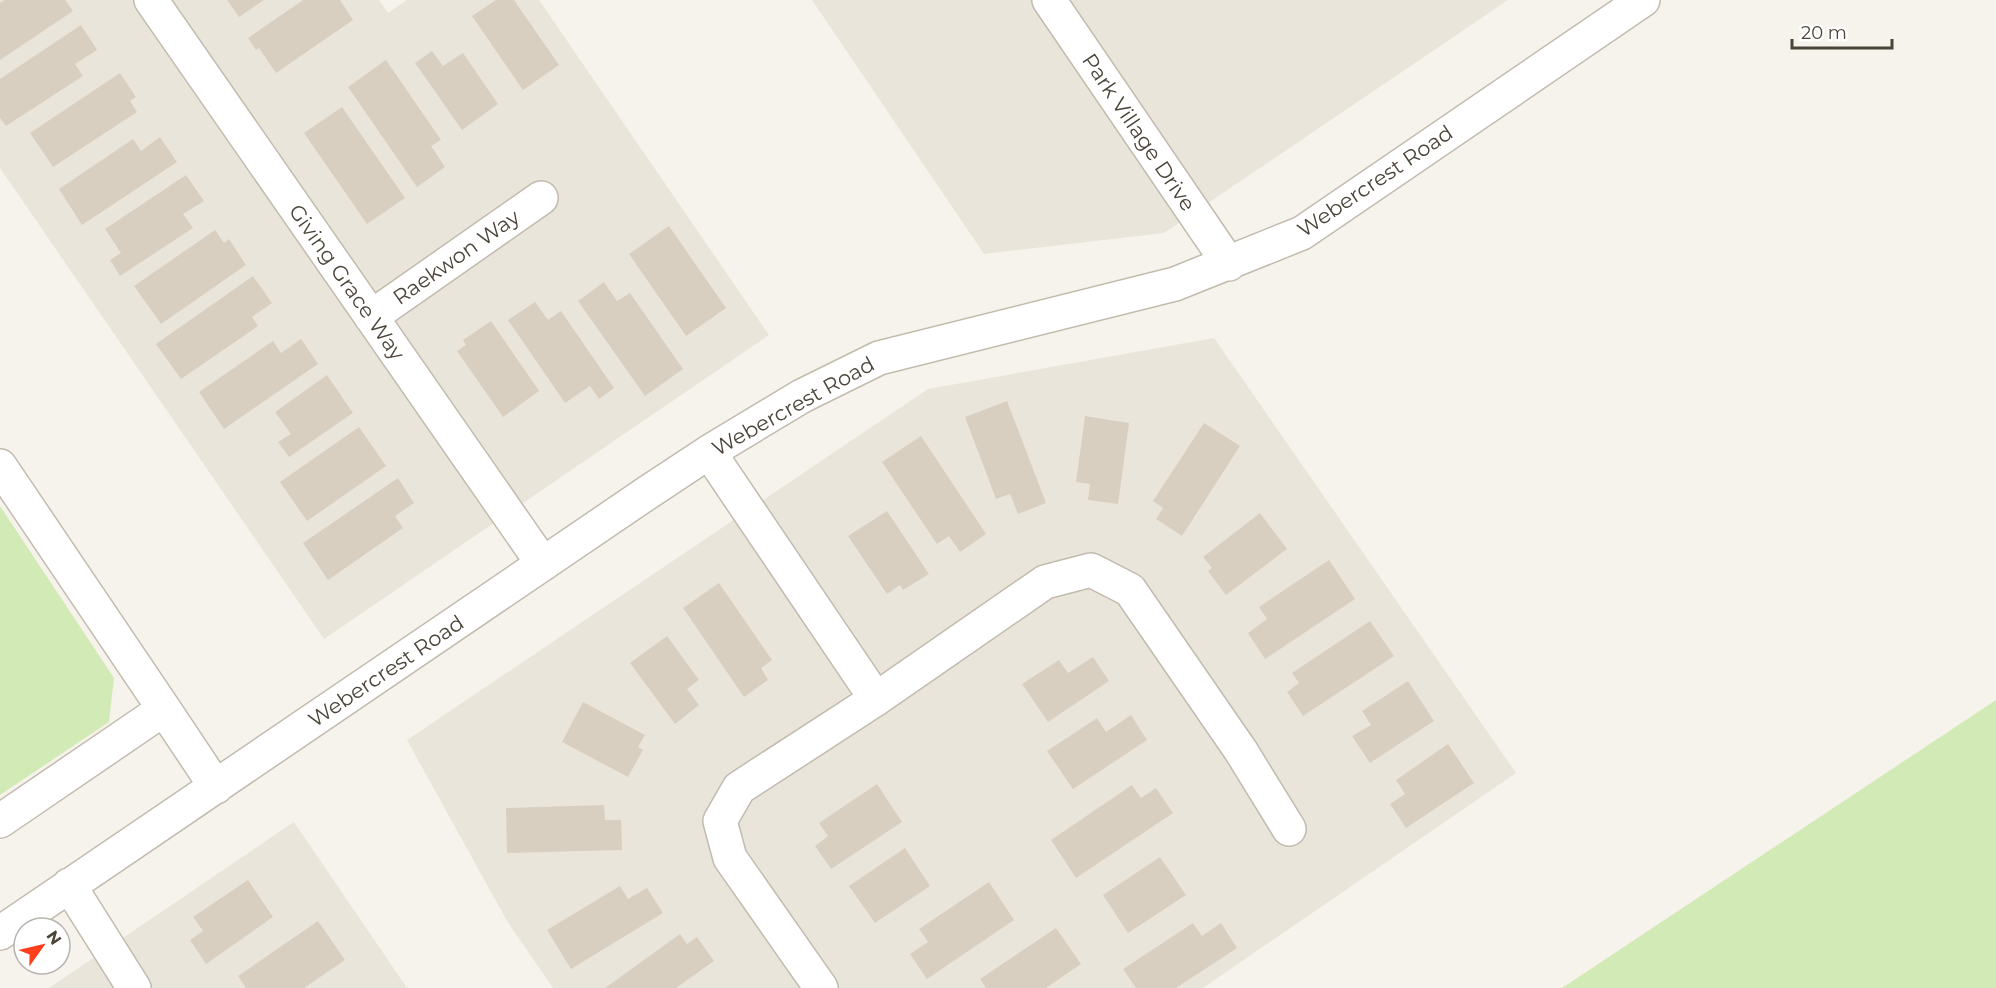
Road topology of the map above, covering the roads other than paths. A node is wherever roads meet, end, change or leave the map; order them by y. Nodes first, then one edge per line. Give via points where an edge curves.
1 (151, 0) edge
2 (1049, 0) edge
3 (1642, 0) edge
4 (542, 198) dead end
5 (1228, 264) junction
6 (371, 317) junction
7 (709, 452) junction
8 (0, 466) edge
9 (543, 564) junction
10 (876, 699) junction
11 (164, 709) junction
12 (216, 787) junction
13 (0, 821) edge
14 (1289, 829) dead end
15 (69, 885) junction
16 (0, 933) edge
17 (134, 988) edge
18 (821, 988) edge

1 - 6 street, Giving Grace Way
2 - 5 street, Park Village Drive
3 - 5 street, Webercrest Road via 1302,232
4 - 6 street, Raekwon Way
5 - 7 street, Webercrest Road via 1175,284 879,358 802,396
6 - 9 street, Giving Grace Way
7 - 9 street, Webercrest Road
7 - 10 street
8 - 11 street
9 - 12 street, Webercrest Road
10 - 14 street via 1046,582 1091,570 1130,590 1241,751
10 - 18 street via 739,788 720,821 730,858
11 - 12 street
11 - 13 street
12 - 15 street, Webercrest Road
15 - 16 street, Webercrest Road
15 - 17 street

